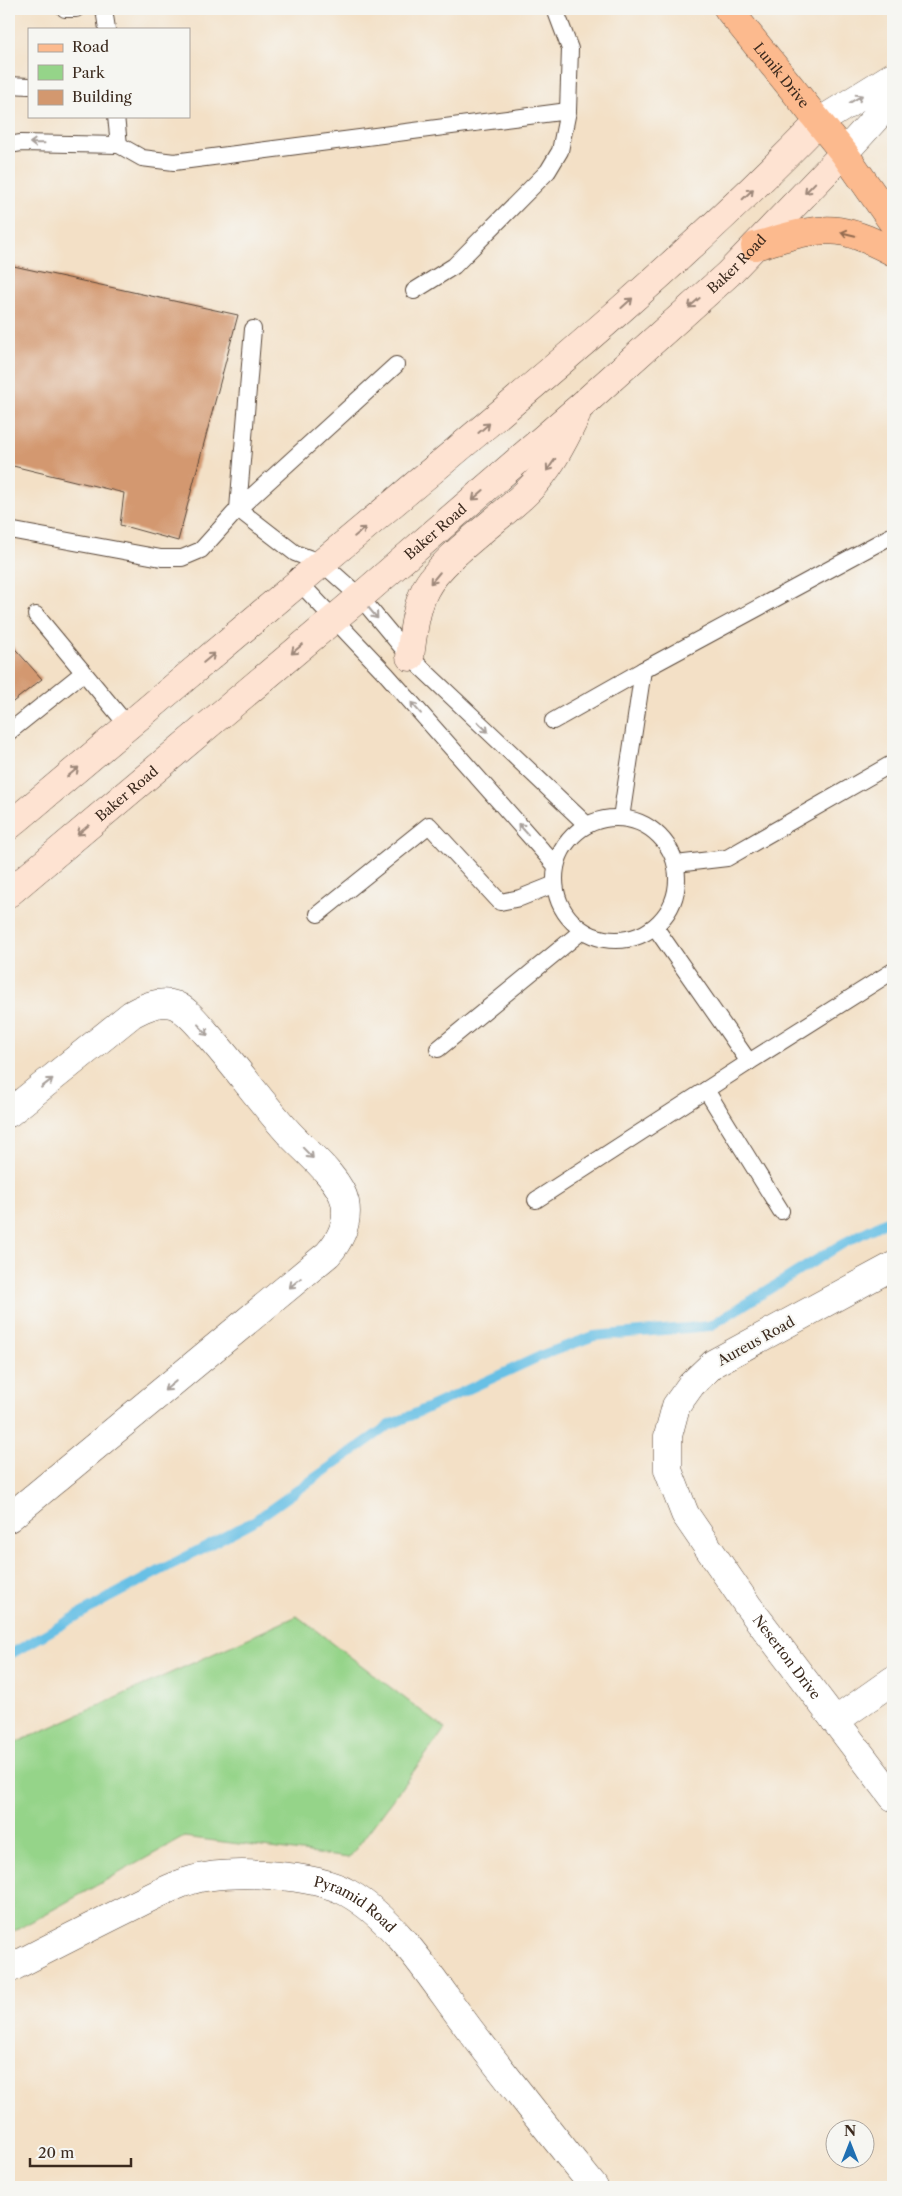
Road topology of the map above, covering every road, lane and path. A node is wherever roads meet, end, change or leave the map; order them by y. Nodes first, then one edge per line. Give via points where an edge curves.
1 (65, 9) edge
2 (76, 9) edge
3 (104, 9) edge
4 (555, 9) edge
5 (728, 9) edge
6 (107, 28) edge
7 (893, 76) edge
8 (9, 85) edge
9 (28, 86) edge
10 (893, 98) edge
11 (568, 111) junction
12 (116, 118) edge
13 (832, 139) junction
14 (9, 145) edge
15 (119, 145) junction
16 (893, 223) edge
17 (755, 246) junction
18 (893, 252) edge
19 (414, 291) dead end
20 (253, 330) dead end
21 (396, 365) dead end
22 (581, 406) junction
23 (238, 509) junction
24 (9, 530) edge
25 (893, 535) edge
26 (295, 553) junction
27 (322, 562) junction
28 (299, 582) junction
29 (360, 597) junction
30 (36, 615) dead end
31 (334, 618) junction
32 (410, 657) junction
33 (643, 670) junction
34 (84, 672) junction
35 (552, 720) dead end
36 (128, 726) junction
37 (9, 732) edge
38 (893, 763) edge
39 (621, 818) junction
40 (587, 825) junction
41 (9, 826) edge
42 (676, 864) junction
43 (556, 866) junction
44 (554, 884) junction
45 (9, 893) edge
46 (318, 914) dead end
47 (655, 927) junction
48 (582, 931) junction
49 (893, 971) edge
50 (438, 1049) dead end
51 (749, 1062) junction
52 (706, 1090) junction
53 (9, 1113) edge
54 (536, 1200) dead end
55 (781, 1211) dead end
56 (893, 1266) edge
57 (685, 1514) joint
58 (9, 1518) edge
59 (893, 1680) edge
60 (835, 1721) junction
61 (893, 1797) edge
62 (9, 1969) edge
63 (594, 2187) edge

1 - 2 lane
3 - 6 lane
4 - 11 lane via 570,49
5 - 13 main road, Lunik Drive
13 -> 7 street
8 - 9 lane
10 - 13 street
11 - 15 lane via 174,162 142,158
11 - 19 lane via 560,151 548,172 454,266
12 - 15 lane
13 - 16 main road, Lunik Drive
13 -> 17 main road, Baker Road
27 -> 13 main road via 591,336 735,206
15 -> 14 lane
18 -> 17 main road via 860,236 837,231 803,233
17 -> 22 main road, Baker Road
20 - 23 lane
21 - 23 lane
22 -> 29 main road, Baker Road
22 -> 32 main road via 555,459 542,476 454,556 426,589 419,606
23 - 24 lane via 200,550 182,558 161,558
23 - 26 lane
25 - 33 lane
26 - 27 lane
26 - 28 lane
27 - 28 main road
27 - 29 lane
28 - 31 lane
36 -> 28 main road
29 - 31 main road, Baker Road
29 -> 32 lane
30 - 34 lane
43 -> 31 lane
31 -> 45 main road, Baker Road
32 -> 40 lane
33 - 35 lane
33 - 39 lane
34 - 36 lane
34 - 37 lane
41 -> 36 main road
38 - 42 lane via 727,858
39 - 40 lane
39 - 42 lane via 640,822 656,832
40 - 43 lane via 567,842
42 - 47 lane via 675,899
43 - 44 lane
44 - 46 lane via 520,898 500,902 429,825
44 - 48 lane via 568,918
47 - 48 lane via 638,937 619,941 600,939
47 - 51 lane
48 - 50 lane
49 - 51 lane
51 - 52 lane
52 - 54 lane
52 - 55 lane
53 -> 58 street via 132,1014 145,1006 164,1003 176,1006 190,1016 228,1058 288,1132 323,1169 345,1201 346,1212 340,1239 306,1274
56 - 57 street, Aureus Road via 714,1363 691,1385 676,1406 668,1436 668,1470
57 - 60 street, Neserton Drive via 748,1606
59 - 60 street
60 - 61 street, Neserton Drive
62 - 63 street, Pyramid Road via 172,1888 206,1876 261,1874 302,1880 347,1892 371,1909 431,1974 480,2043

